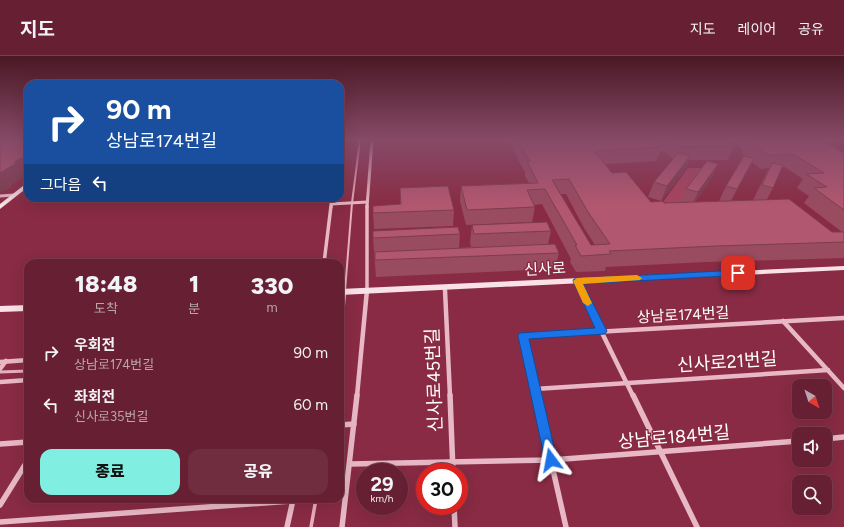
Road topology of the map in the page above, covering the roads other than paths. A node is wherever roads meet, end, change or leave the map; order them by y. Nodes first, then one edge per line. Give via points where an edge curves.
1 (371, 162) edge
2 (24, 187) edge
3 (15, 195) junction
4 (0, 196) edge
5 (368, 202) junction
6 (331, 204) joint
7 (0, 207) edge
8 (324, 259) edge
9 (844, 268) edge
10 (577, 281) junction
11 (445, 287) junction
12 (367, 291) junction
13 (344, 292) edge
14 (24, 308) edge
15 (0, 309) edge
16 (844, 318) edge
17 (783, 321) junction
18 (602, 331) junction
19 (24, 360) edge
20 (3, 362) edge
21 (0, 369) edge
22 (828, 370) junction
23 (24, 380) edge
24 (0, 382) edge
25 (627, 383) junction
26 (844, 388) edge
27 (535, 389) junction
28 (354, 424) junction
29 (344, 425) edge
30 (844, 437) edge
31 (832, 438) edge
32 (24, 442) edge
33 (792, 442) edge
34 (0, 444) edge
35 (661, 452) junction
36 (551, 460) junction
37 (416, 463) edge
38 (452, 463) joint
39 (350, 464) junction
40 (24, 466) edge
41 (252, 503) edge
42 (291, 503) edge
43 (0, 505) edge
44 (454, 515) edge
45 (0, 522) edge
46 (287, 527) edge
47 (342, 527) edge
48 (455, 527) edge
49 (566, 527) edge
50 (697, 527) edge

1 - 5 street
2 - 3 main road
3 - 4 street
3 - 7 main road
5 - 6 street
5 - 12 street
6 - 8 street
9 - 10 main road, 신사로
10 - 11 main road, 신사로
10 - 18 street
11 - 12 main road, 신사로
11 - 38 street, 신사로45번길
12 - 13 main road, 신사로
12 - 28 street
14 - 15 main road
16 - 17 street, 상남로174번길
17 - 18 street, 상남로174번길
17 - 22 street
18 - 25 street
18 - 27 street, 상남로174번길 via 523,336
19 - 20 street
20 - 21 street
22 - 25 street, 신사로21번길
22 - 26 street
23 - 24 street
25 - 27 street, 신사로21번길
25 - 35 street
27 - 36 street
28 - 29 street
28 - 39 street
30 - 31 street
32 - 34 street
33 - 35 street, 상남로184번길
35 - 36 street, 상남로184번길
35 - 50 street
36 - 38 street, 상남로184번길
36 - 49 street
37 - 39 street, 상남로184번길
39 - 47 street
40 - 43 street
41 - 45 street
42 - 46 street
44 - 48 street

